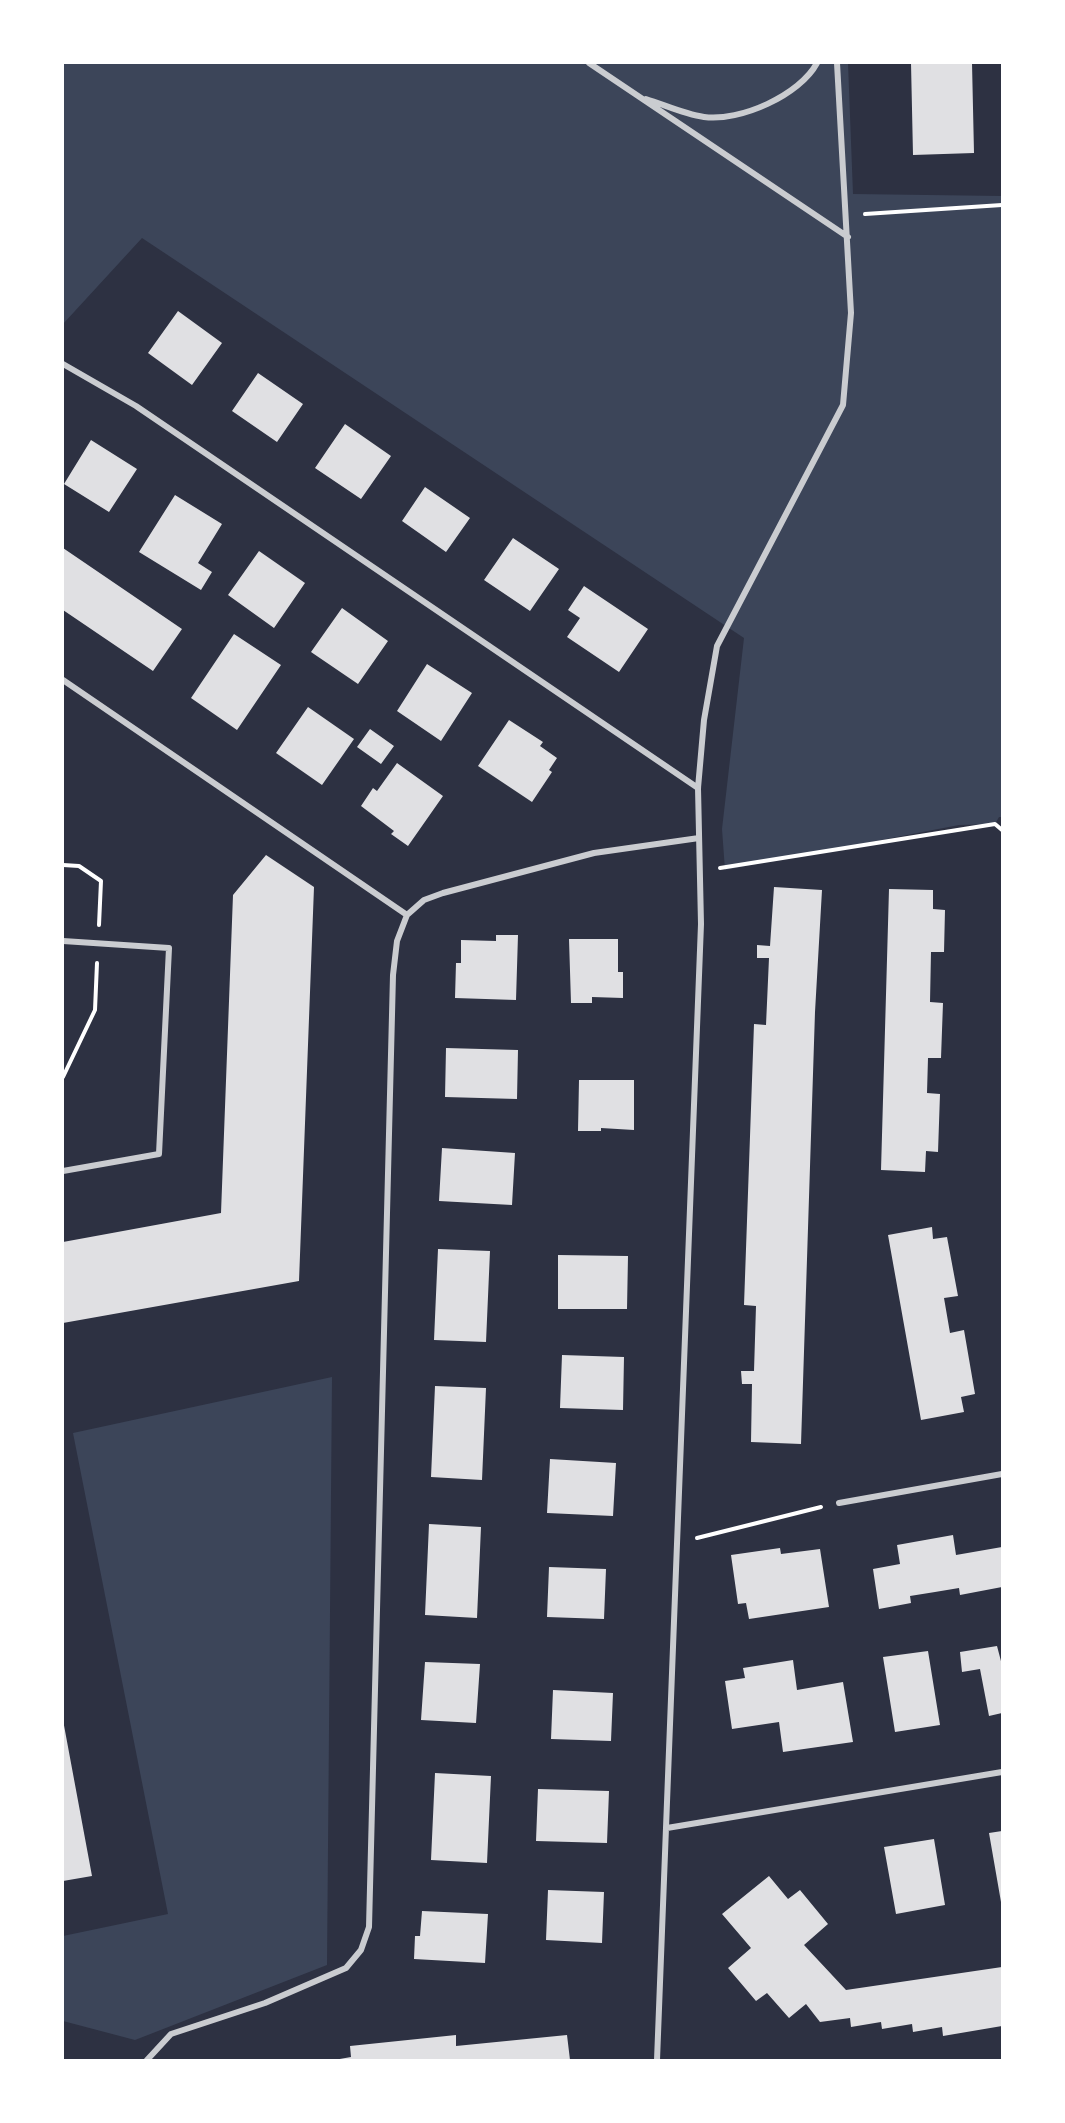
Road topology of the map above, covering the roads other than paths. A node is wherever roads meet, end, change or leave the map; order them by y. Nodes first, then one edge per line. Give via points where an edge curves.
1 (590, 63) edge
2 (817, 63) edge
3 (837, 63) edge
4 (638, 96) junction
5 (848, 237) junction
6 (63, 364) edge
7 (63, 680) edge
8 (698, 788) junction
9 (699, 838) junction
10 (407, 915) junction
11 (63, 940) edge
12 (63, 1171) edge
13 (1002, 1474) edge
14 (839, 1503) road end
15 (1002, 1772) edge
16 (668, 1828) junction
17 (147, 2060) edge
18 (657, 2060) edge

1 - 4 street
2 - 4 street via 800,82 761,108 724,117 689,114
3 - 5 street
4 - 5 street
5 - 8 street via 851,313 843,405 717,646 704,720
6 - 8 street via 145,412
7 - 10 street
8 - 9 street
9 - 10 street via 583,856 443,893 424,900
9 - 16 street via 700,948
10 - 17 street via 397,941 393,975 369,1927 361,1950 346,1968 265,2003 171,2034
11 - 12 street via 169,948 159,1154
13 - 14 street
15 - 16 street
16 - 18 street

